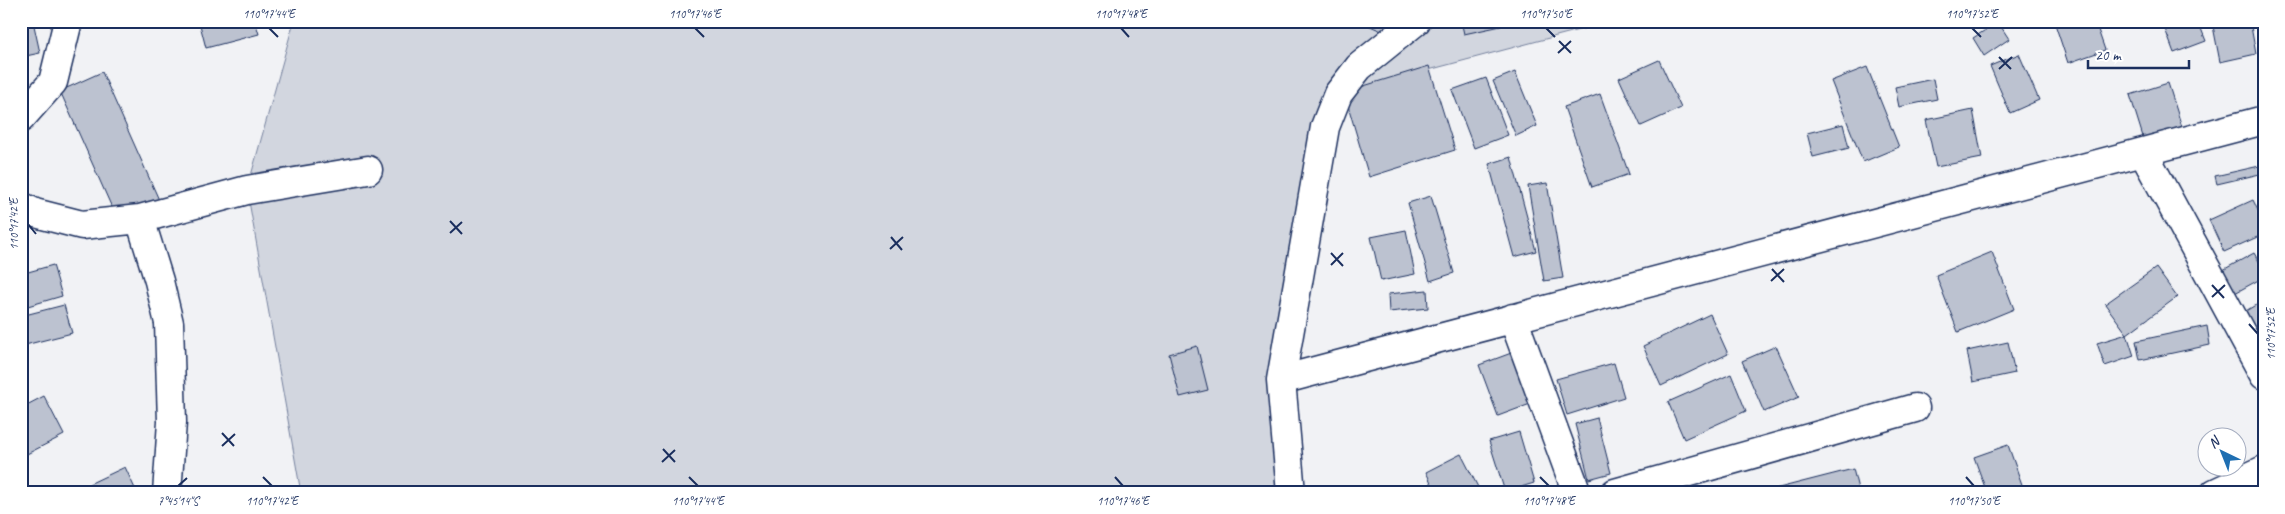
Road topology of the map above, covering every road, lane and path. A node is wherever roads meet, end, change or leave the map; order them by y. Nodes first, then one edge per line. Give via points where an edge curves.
1 (68, 21) edge
2 (1416, 21) edge
3 (21, 118) edge
4 (2264, 120) edge
5 (2143, 152) junction
6 (368, 170) dead end
7 (21, 206) edge
8 (140, 219) junction
9 (1514, 318) junction
10 (2264, 375) edge
11 (1281, 380) junction
12 (1915, 408) dead end
13 (2264, 470) edge
14 (167, 493) edge
15 (1291, 493) edge
16 (1577, 493) edge
17 (1614, 493) edge
18 (2215, 493) edge

1 - 3 street via 53,82
2 - 11 street via 1359,67 1338,94 1325,127
4 - 5 street
5 - 9 street
5 - 10 street
6 - 8 street via 247,190
7 - 8 street via 35,213 82,225
8 - 14 street via 160,280 169,323 172,422
9 - 11 street
9 - 16 street
11 - 15 street
12 - 17 street
13 - 18 street

